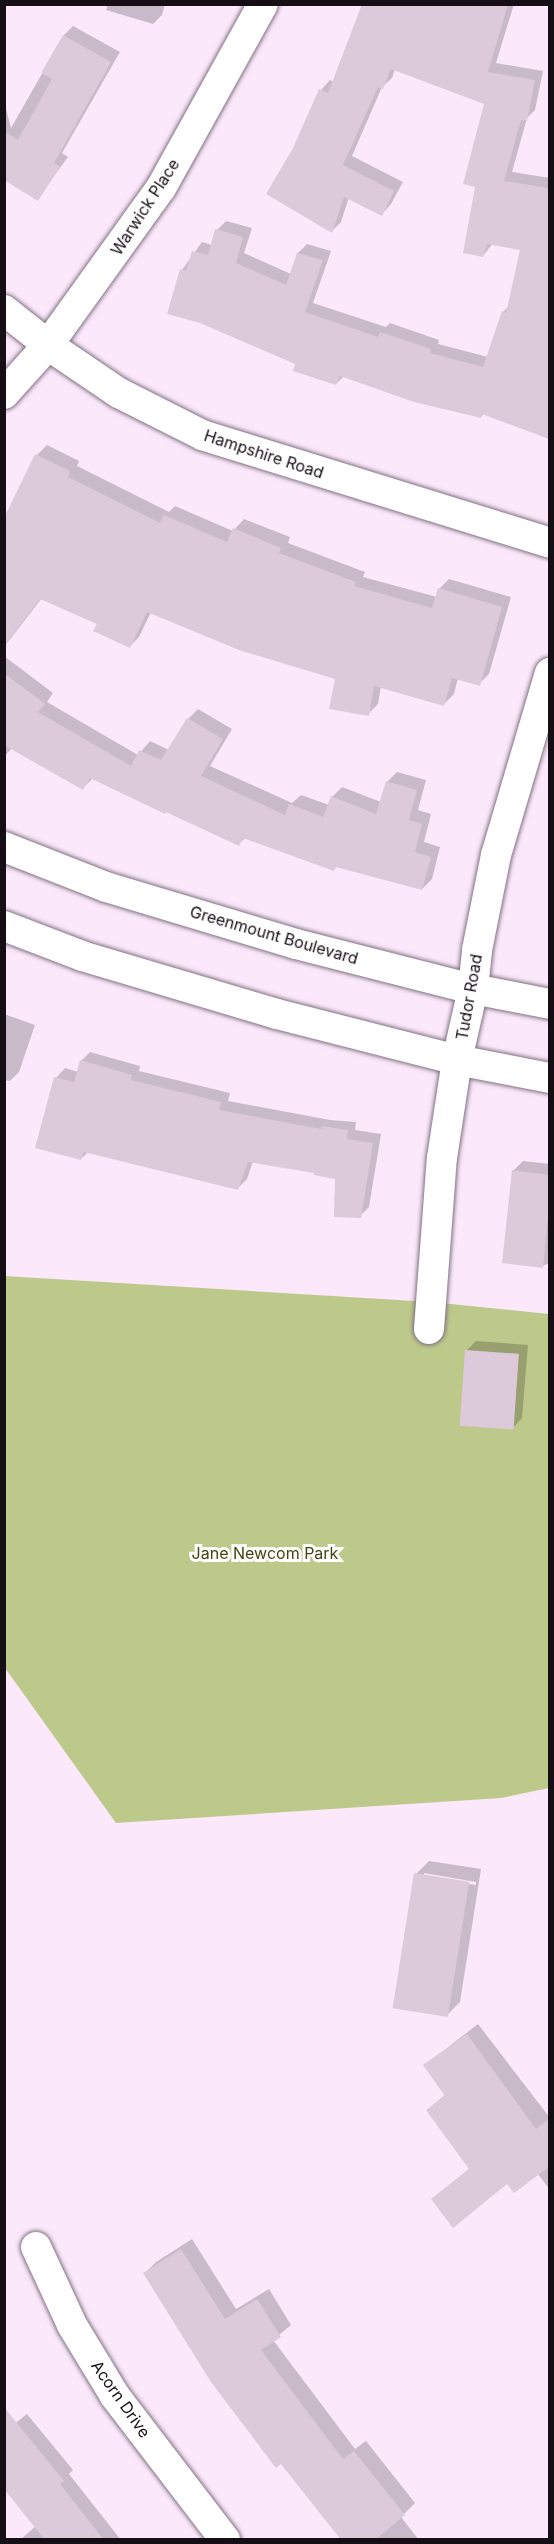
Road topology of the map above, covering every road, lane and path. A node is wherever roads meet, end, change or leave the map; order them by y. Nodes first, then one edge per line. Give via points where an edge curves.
1 (262, 4) edge
2 (4, 310) edge
3 (48, 345) junction
4 (4, 394) edge
5 (549, 543) edge
6 (549, 673) edge
7 (4, 847) edge
8 (4, 926) edge
9 (473, 989) junction
10 (549, 1004) edge
11 (457, 1060) junction
12 (549, 1078) edge
13 (429, 1329) dead end
14 (36, 2247) dead end
15 (225, 2540) edge

1 - 3 street, Warwick Place via 161,188
2 - 3 street, Hampshire Road
3 - 4 street, Warwick Place
3 - 5 street, Hampshire Road via 119,393 202,435
6 - 9 street, Tudor Road via 496,855
7 - 9 street, Greenmount Boulevard via 106,886 296,944
8 - 11 street via 82,956 162,980
9 - 10 street, Greenmount Boulevard
9 - 11 street, Tudor Road
11 - 12 street
11 - 13 street, Tudor Road via 442,1158
14 - 15 street, Acorn Drive via 72,2325 115,2396

